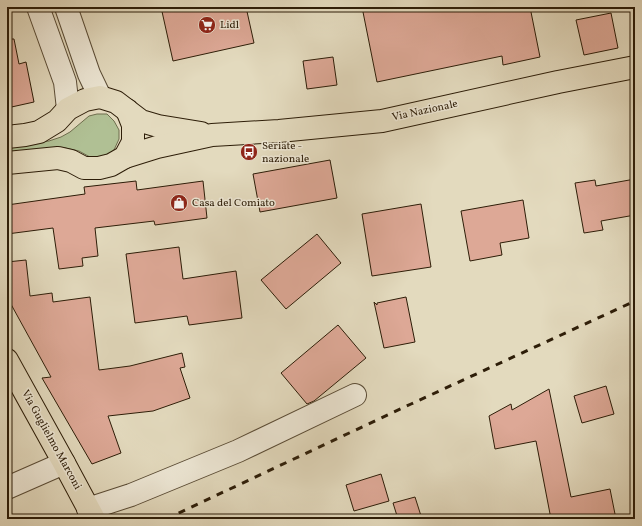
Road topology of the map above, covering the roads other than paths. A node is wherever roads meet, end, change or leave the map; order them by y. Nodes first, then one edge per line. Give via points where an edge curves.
1 (38, 7) edge
2 (66, 7) edge
3 (635, 67) edge
4 (100, 97) junction
5 (68, 109) junction
6 (127, 110) junction
7 (212, 134) junction
8 (7, 137) edge
9 (125, 157) junction
10 (7, 164) edge
11 (7, 360) edge
12 (355, 395) dead end
13 (64, 462) junction
14 (7, 488) edge
15 (91, 514) edge

1 - 5 street via 65,82
2 - 4 street via 89,74
3 - 7 main road, Via Nazionale via 382,121 280,131
4 - 5 main road via 85,100
4 - 6 main road, Via Nazionale via 116,102
5 - 8 main road via 57,121 39,132
6 - 7 main road, Via Nazionale via 141,121 158,126
6 - 9 main road via 133,129 132,142
7 - 9 main road, Via Nazionale
9 - 10 main road, Via Nazionale via 99,168 84,168 58,158
11 - 13 main road, Via Guglielmo Marconi
12 - 15 street via 238,451
13 - 14 street
13 - 15 main road, Via Guglielmo Marconi

